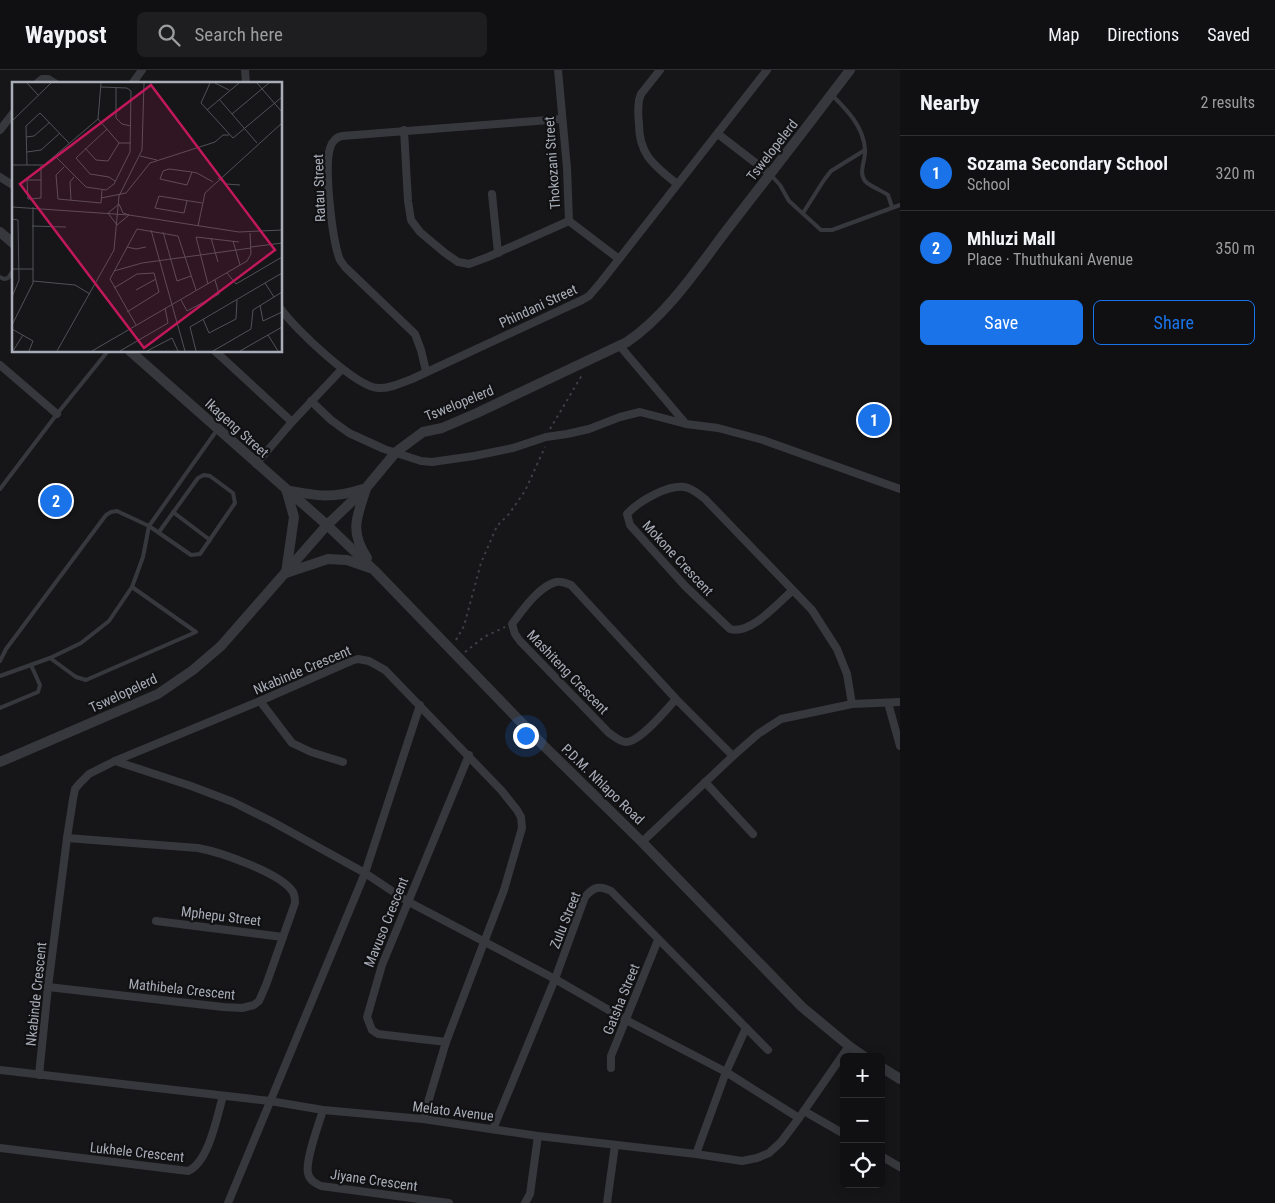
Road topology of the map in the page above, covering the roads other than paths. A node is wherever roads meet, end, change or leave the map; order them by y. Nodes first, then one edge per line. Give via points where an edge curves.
1 (142, 70) edge
2 (558, 70) edge
3 (660, 70) edge
4 (767, 70) edge
5 (850, 70) edge
6 (38, 82) edge
7 (53, 82) edge
8 (133, 82) edge
9 (832, 95) junction
10 (12, 115) edge
11 (561, 119) junction
12 (0, 130) edge
13 (404, 130) junction
14 (718, 134) junction
15 (865, 150) junction
16 (770, 174) junction
17 (0, 177) edge
18 (677, 184) junction
19 (12, 185) edge
20 (492, 194) dead end
21 (900, 205) edge
22 (892, 207) junction
23 (803, 213) junction
24 (569, 221) junction
25 (0, 232) edge
26 (12, 242) edge
27 (498, 253) junction
28 (619, 259) junction
29 (12, 273) edge
30 (0, 277) edge
31 (282, 310) edge
32 (619, 345) junction
33 (107, 352) edge
34 (131, 352) edge
35 (216, 352) edge
36 (0, 366) edge
37 (342, 369) junction
38 (426, 371) junction
39 (311, 401) junction
40 (57, 414) junction
41 (292, 422) junction
42 (686, 424) junction
43 (217, 430) junction
44 (396, 452) junction
45 (256, 464) junction
46 (366, 488) junction
47 (0, 489) edge
48 (900, 489) edge
49 (286, 490) junction
50 (173, 512) junction
51 (327, 525) junction
52 (149, 526) junction
53 (159, 532) junction
54 (210, 540) junction
55 (375, 571) junction
56 (286, 573) junction
57 (132, 587) junction
58 (793, 590) junction
59 (50, 658) junction
60 (0, 661) edge
61 (31, 665) junction
62 (0, 676) edge
63 (676, 699) junction
64 (260, 701) junction
65 (900, 702) edge
66 (888, 703) junction
67 (852, 704) junction
68 (420, 705) junction
69 (0, 708) edge
70 (900, 746) edge
71 (469, 755) junction
72 (733, 756) junction
73 (115, 761) junction
74 (0, 762) edge
75 (342, 762) dead end
76 (705, 782) junction
77 (754, 834) dead end
78 (67, 838) junction
79 (642, 842) junction
80 (365, 873) junction
81 (407, 901) junction
82 (156, 921) dead end
83 (283, 937) junction
84 (658, 940) junction
85 (485, 942) junction
86 (555, 979) junction
87 (48, 988) junction
88 (626, 1020) junction
89 (746, 1028) junction
90 (446, 1042) junction
91 (848, 1046) junction
92 (768, 1050) dead end
93 (859, 1053) edge
94 (611, 1068) dead end
95 (0, 1070) edge
96 (885, 1070) edge
97 (726, 1072) junction
98 (40, 1075) junction
99 (900, 1079) edge
100 (223, 1096) junction
101 (270, 1101) junction
102 (323, 1110) junction
103 (804, 1111) junction
104 (800, 1118) junction
105 (423, 1119) junction
106 (493, 1129) junction
107 (840, 1132) edge
108 (538, 1136) junction
109 (615, 1145) junction
110 (0, 1148) edge
111 (696, 1154) junction
112 (885, 1158) edge
113 (900, 1167) edge
114 (228, 1203) edge
115 (449, 1203) edge
116 (525, 1203) edge
117 (608, 1203) edge

1 - 8 street
2 - 11 street, Thokozani Street
3 - 18 street via 639,100 639,137 649,160
4 - 14 street, Phindani Street
5 - 9 street, Tswelopelerd
6 - 7 street via 42,79
9 - 15 lane via 854,118
9 - 16 street, Tswelopelerd
10 - 12 street
11 - 13 street, Ratau Street
11 - 24 street, Thokozani Street
13 - 27 street via 408,201 414,225 458,262 469,264
13 - 38 street, Ratau Street via 336,137 328,156 330,202 342,263 414,334
14 - 16 street
14 - 18 street, Phindani Street
15 - 22 lane via 863,177 888,195
15 - 23 lane via 831,171
16 - 23 lane via 789,201
16 - 32 street, Tswelopelerd via 659,315 638,334
17 - 19 street
18 - 28 street, Phindani Street
20 - 27 street
21 - 22 lane
22 - 23 lane via 827,231 816,227
24 - 27 street
24 - 28 street, Thokozani Street
25 - 26 street
28 - 38 street, Phindani Street via 582,300
29 - 30 lane via 4,280
31 - 37 street, Phindani Street
32 - 42 street
32 - 44 street, Tswelopelerd via 477,413 442,428 423,432
33 - 40 lane
34 - 43 street, Ikageng Street
35 - 41 street
36 - 40 street
37 - 38 street, Phindani Street via 359,382 378,388 412,379
37 - 39 street
39 - 41 street
39 - 44 street via 349,433
40 - 47 lane
41 - 45 street
42 - 44 street via 640,412 589,429 546,436 513,448 474,456 432,462
42 - 48 street via 718,428 764,440
43 - 45 street, Ikageng Street
43 - 52 lane
44 - 46 street, Tswelopelerd
45 - 49 street, Ikageng Street
46 - 49 street via 333,497
46 - 51 street, Tswelopelerd
46 - 55 street via 356,534
49 - 51 street, Ikageng Street
49 - 56 street via 294,517
50 - 53 lane
50 - 54 lane
50 - 54 lane via 198,478 204,475 233,493 232,508
51 - 55 street, P.D.M. Nhlapo Road
51 - 56 street, Tswelopelerd
52 - 53 lane
52 - 57 lane via 143,557
52 - 60 lane via 117,511 106,515
53 - 54 lane via 191,555 200,554
55 - 56 street via 347,560 328,559
55 - 79 street, P.D.M. Nhlapo Road
56 - 74 street, Tswelopelerd via 221,646 158,694
57 - 59 lane via 101,628 81,643
57 - 59 lane via 196,632 86,680 76,677
58 - 58 street, Mokone Crescent via 705,499 689,488 670,487 642,502 628,514 630,525 685,586 730,629 745,629 754,624
58 - 67 street, Mokone Crescent via 812,610 837,649 848,674
59 - 61 lane
61 - 62 lane
61 - 69 lane via 40,685 38,692
63 - 63 street, Mashiteng Crescent via 572,585 555,582 544,588 512,624 520,641 620,740 628,742 634,739
63 - 72 street, Mashiteng Crescent
64 - 68 street, Nkabinde Crescent via 331,669 364,659 386,670
64 - 73 street, Nkabinde Crescent
64 - 75 street via 292,743
65 - 66 street
66 - 67 street
66 - 70 street
67 - 72 street via 781,720 758,734
68 - 71 street, Nkabinde Crescent
68 - 80 street
71 - 81 street, Mavuso Crescent
71 - 85 street, Nkabinde Crescent via 517,810 522,828
72 - 76 street
73 - 78 street, Nkabinde Crescent via 89,774 75,789
73 - 80 street via 233,802
76 - 77 street
76 - 79 street
78 - 83 street, Mathibela Crescent via 198,848 242,862 278,879 293,893 295,904
78 - 87 street, Nkabinde Crescent
79 - 91 street, P.D.M. Nhlapo Road via 802,1007
80 - 81 street
80 - 101 street
81 - 85 street
81 - 90 street, Mavuso Crescent via 382,965 367,1021 378,1034
82 - 83 street, Mphepu Street
83 - 87 street, Mathibela Crescent via 262,996 254,1005 242,1008
84 - 86 street, Zulu Street via 611,891 597,887 586,897
84 - 88 street, Gatsha Street
84 - 89 street, Zulu Street
85 - 86 street
85 - 90 street, Nkabinde Crescent
86 - 88 street
86 - 106 street, Zulu Street
87 - 98 street, Nkabinde Crescent
88 - 94 street, Gatsha Street via 611,1056
88 - 97 street
89 - 92 street, Zulu Street
89 - 97 street
90 - 105 street, Nkabinde Crescent
91 - 93 street, P.D.M. Nhlapo Road
91 - 103 street, Melato Avenue
95 - 98 street, Melato Avenue
96 - 99 street
97 - 104 street
97 - 111 street
98 - 100 street, Melato Avenue
100 - 101 street, Melato Avenue
100 - 110 street, Lukhele Crescent via 205,1153 188,1171
101 - 102 street, Melato Avenue
101 - 114 street
102 - 105 street, Melato Avenue
102 - 115 street, Jiyane Crescent via 308,1162 312,1181 321,1186
103 - 104 street, Melato Avenue
103 - 107 street
104 - 111 street, Melato Avenue via 781,1142 757,1158 742,1161
105 - 106 street, Melato Avenue
106 - 108 street, Melato Avenue
108 - 109 street, Melato Avenue
108 - 116 street via 530,1194
109 - 111 street, Melato Avenue
109 - 117 street
112 - 113 street

